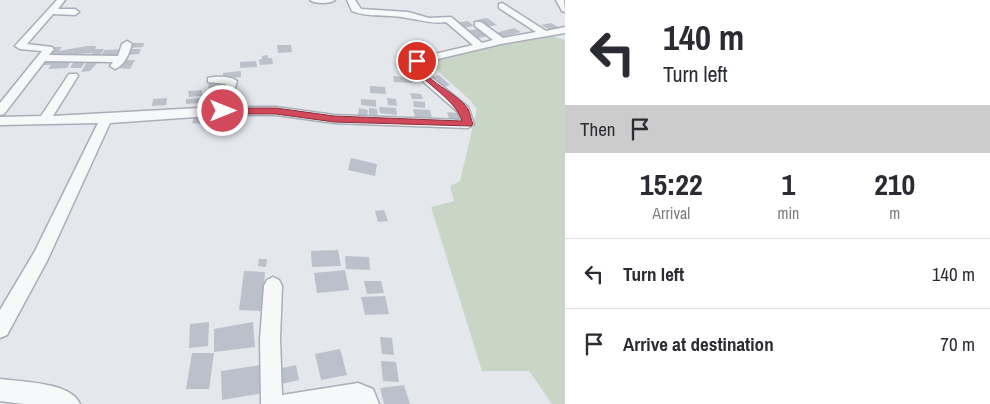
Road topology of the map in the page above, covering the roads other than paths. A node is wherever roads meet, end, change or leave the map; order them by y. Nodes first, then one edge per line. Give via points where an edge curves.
1 (61, 0) edge
2 (314, 0) edge
3 (331, 0) edge
4 (351, 0) edge
5 (560, 0) edge
6 (502, 6) dead end
7 (565, 10) edge
8 (51, 12) junction
9 (75, 12) dead end
10 (478, 24) dead end
11 (565, 30) edge
12 (542, 32) junction
13 (501, 41) junction
14 (127, 44) dead end
15 (480, 46) junction
16 (42, 58) junction
17 (121, 59) junction
18 (113, 68) dead end
19 (73, 76) dead end
20 (212, 80) dead end
21 (0, 111) edge
22 (223, 111) junction
23 (44, 120) junction
24 (106, 120) junction
25 (0, 121) edge
26 (273, 286) dead end
27 (0, 328) edge
28 (0, 390) edge
29 (69, 404) edge
30 (272, 404) edge
31 (288, 404) edge
32 (368, 404) edge

1 - 8 street
2 - 3 street
4 - 15 street via 355,9 360,11 408,15 429,21 448,19
5 - 7 street
6 - 12 street
8 - 9 street
8 - 16 street via 20,46 49,48
10 - 13 street
11 - 12 street
12 - 13 street
13 - 15 street
14 - 17 street
15 - 22 street via 415,63 422,75 464,110 468,124 334,119 276,111
16 - 17 street
16 - 21 street
17 - 18 street
19 - 23 street
20 - 22 street via 232,81
22 - 24 street
23 - 24 street
23 - 25 street
24 - 27 street via 41,256
26 - 30 street via 270,339
28 - 29 street via 62,399
31 - 32 street via 358,394 365,397

